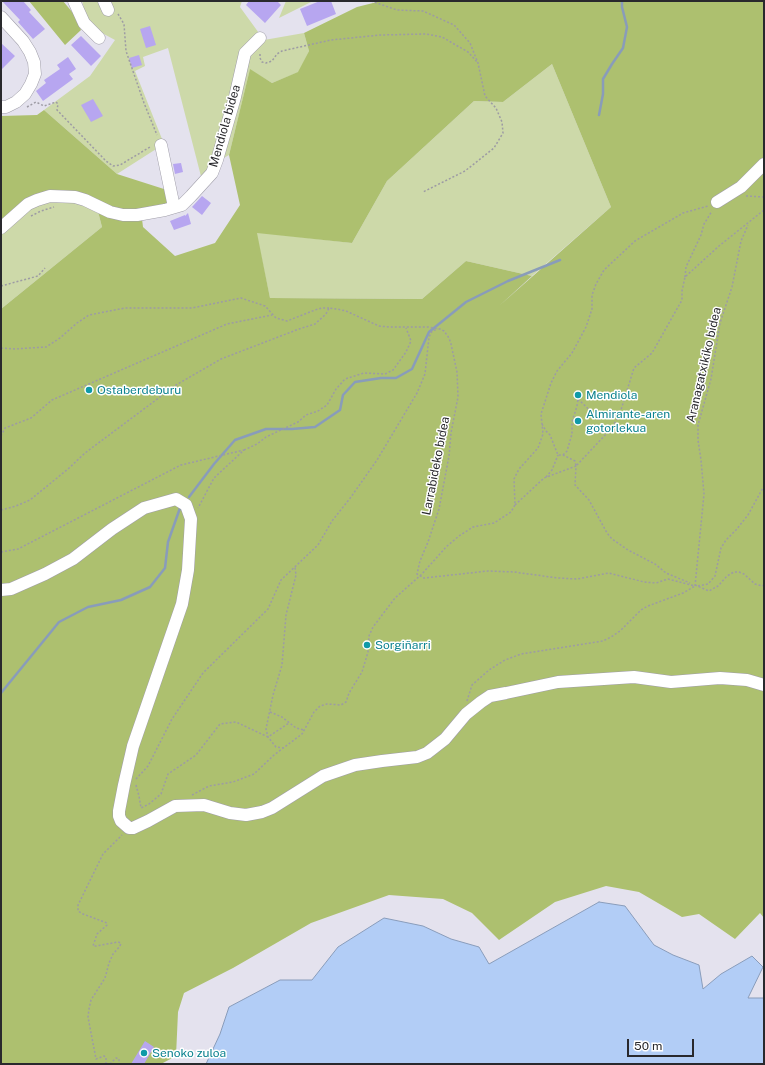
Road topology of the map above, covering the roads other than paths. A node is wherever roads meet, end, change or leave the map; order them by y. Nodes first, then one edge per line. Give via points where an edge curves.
1 (74, 1) edge
2 (1, 17) edge
3 (99, 38) dead end
4 (260, 38) road end
5 (1, 107) edge
6 (161, 145) road end
7 (764, 164) edge
8 (717, 202) road end
9 (174, 207) junction
10 (1, 228) edge
11 (1, 590) edge
12 (764, 685) edge

1 - 3 street via 84,23
2 - 5 street via 30,52 35,74 25,94 16,102
4 - 9 street, Mendiola bidea via 245,53 212,173 182,205
6 - 9 street
7 - 8 street via 741,187
9 - 10 street, Mendiola bidea via 137,215 123,215 75,197 50,196 28,204
11 - 12 street via 11,589 73,559 144,508 176,499 186,505 191,519 188,570 182,604 133,746 119,811 121,821 129,828 138,826 175,806 204,805 246,815 262,812 323,776 355,765 417,757 427,753 445,739 466,714 490,696 558,682 634,677 671,682 720,678 748,680

